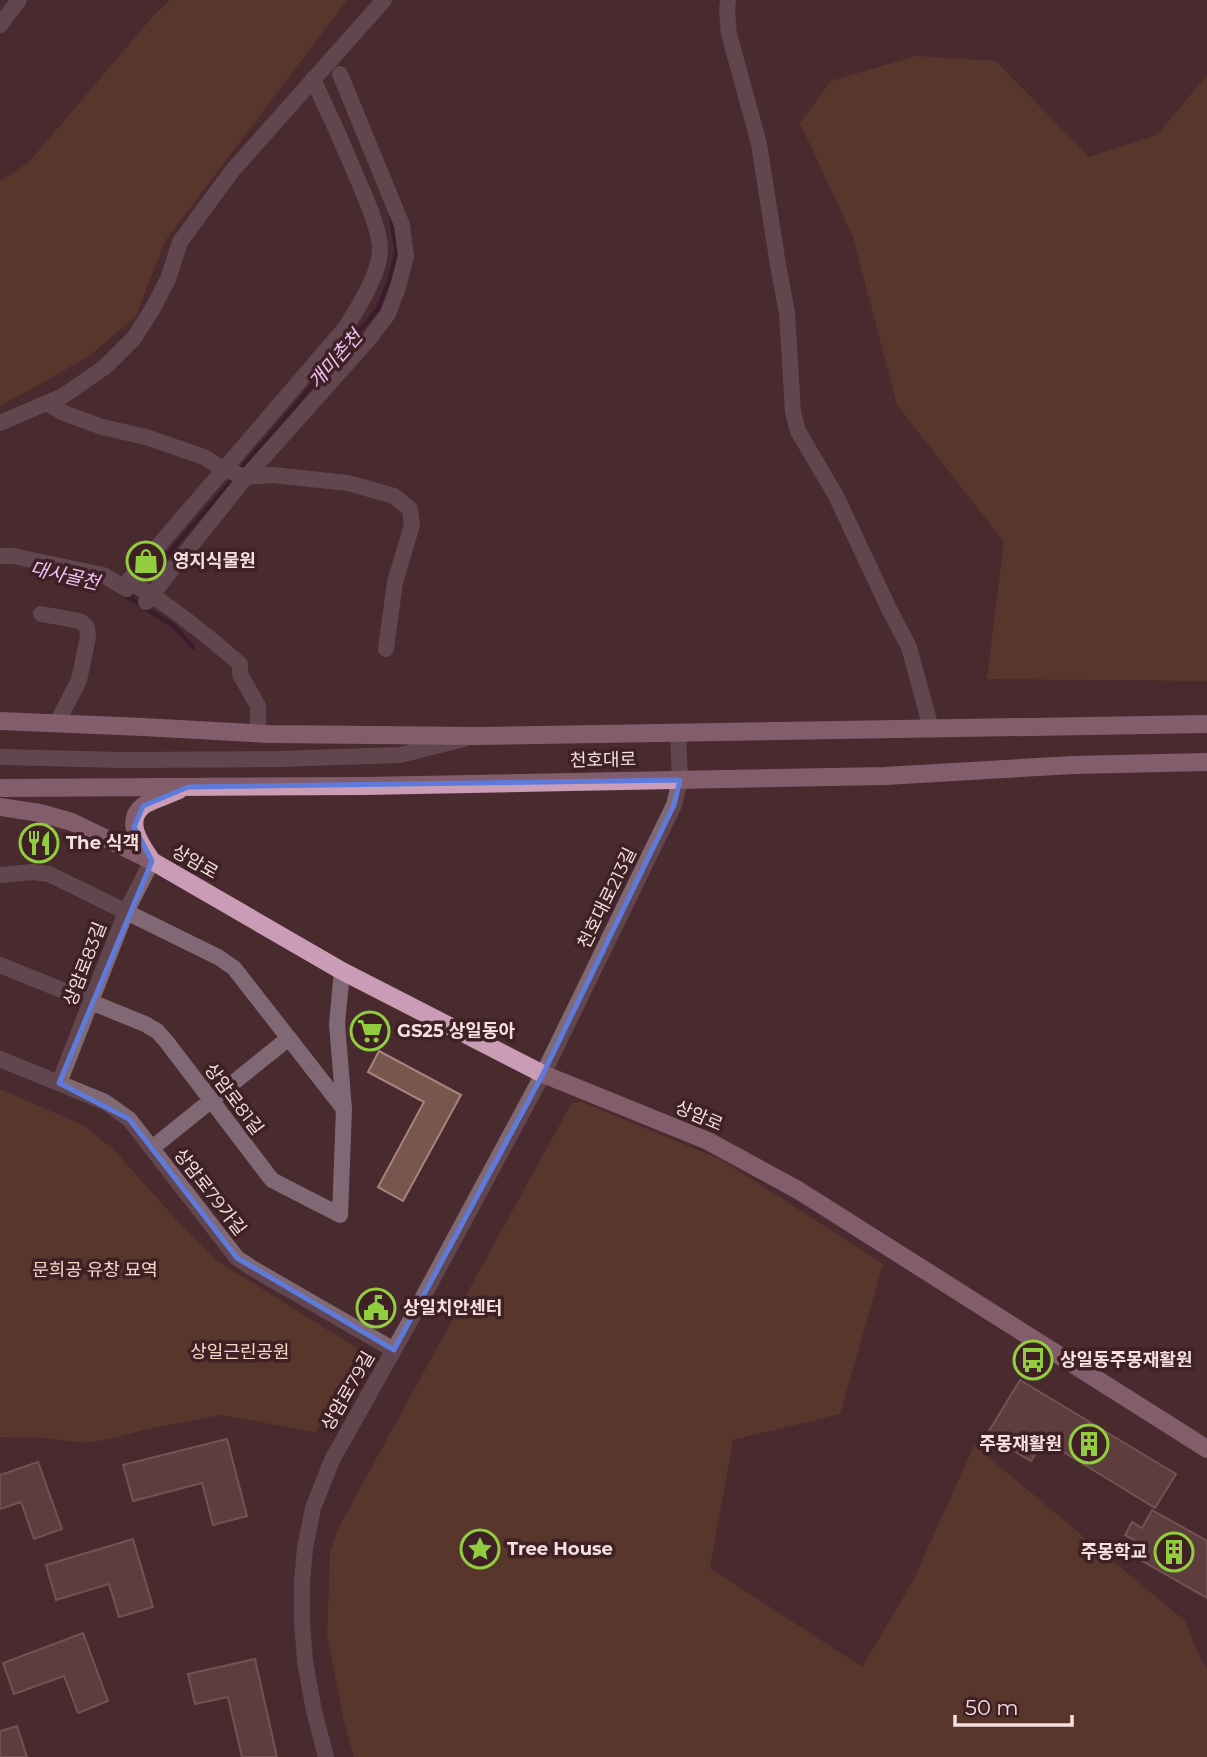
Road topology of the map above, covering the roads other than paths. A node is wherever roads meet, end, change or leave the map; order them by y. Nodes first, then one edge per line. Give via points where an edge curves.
1 (384, 0) edge
2 (728, 0) edge
3 (16, 1) edge
4 (0, 24) edge
5 (340, 75) dead end
6 (313, 79) junction
7 (47, 403) junction
8 (0, 423) edge
9 (225, 470) junction
10 (247, 477) junction
11 (0, 556) edge
12 (138, 592) junction
13 (41, 614) dead end
14 (386, 649) dead end
15 (0, 721) edge
16 (57, 723) junction
17 (1207, 724) edge
18 (931, 728) junction
19 (678, 732) junction
20 (258, 734) junction
21 (476, 736) junction
22 (0, 757) edge
23 (1207, 762) edge
24 (0, 780) edge
25 (680, 780) junction
26 (81, 786) junction
27 (188, 787) junction
28 (0, 788) edge
29 (0, 807) edge
30 (152, 861) junction
31 (0, 875) edge
32 (126, 912) junction
33 (0, 965) edge
34 (342, 971) junction
35 (90, 1002) junction
36 (289, 1038) junction
37 (0, 1059) edge
38 (543, 1074) junction
39 (59, 1083) junction
40 (211, 1101) junction
41 (344, 1109) junction
42 (152, 1148) junction
43 (394, 1350) junction
44 (1207, 1450) edge
45 (326, 1757) edge

1 - 6 street
2 - 18 street via 729,34 759,144 787,313 793,412 909,647
3 - 4 street
5 - 10 street via 402,225 406,256 388,314
6 - 7 street via 232,171 180,242 168,279 134,338 105,367
6 - 9 street via 373,215 380,249 363,302 346,327
7 - 8 street
7 - 9 street via 102,427 204,457
9 - 10 street
9 - 12 street
10 - 12 street
10 - 14 street via 348,483 394,496 410,509 412,525 395,582
11 - 12 street via 103,575
12 - 20 street via 240,674 258,706
13 - 16 street via 80,621 87,627 79,680
15 - 16 main road, 천호대로
16 - 20 main road, 천호대로
17 - 18 main road, 천호대로
18 - 19 main road, 천호대로
19 - 21 main road, 천호대로
19 - 25 street, 천호대로213길
20 - 21 main road, 천호대로
21 - 22 street via 400,755 137,760
23 - 25 main road, 천호대로
24 - 26 street
25 - 27 main road, 천호대로
25 - 38 street, 천호대로213길 via 674,805
26 - 27 main road, 천호대로
26 - 28 main road, 천호대로
27 - 30 main road via 143,806 136,816 138,840
29 - 30 main road, 상암로 via 72,822
30 - 32 street, 상암로83길
30 - 34 main road, 상암로
31 - 32 street via 49,874
32 - 35 street, 상암로83길
32 - 36 street via 234,968
33 - 35 street, 상암로81길
34 - 38 main road, 상암로
34 - 41 street, 상암로81길 via 337,1024
35 - 39 street, 상암로83길
35 - 40 street, 상암로81길 via 157,1031
36 - 40 street
36 - 41 street
37 - 39 street, 상암로79가길
38 - 43 street, 상암로79길
38 - 44 main road, 상암로 via 708,1141 798,1190
39 - 42 street, 상암로79가길 via 116,1108
40 - 41 street, 상암로81길 via 272,1180 340,1215
40 - 42 street
42 - 43 street, 상암로79가길 via 237,1258
43 - 45 street, 상암로79길 via 332,1460 313,1508 305,1548 305,1661

